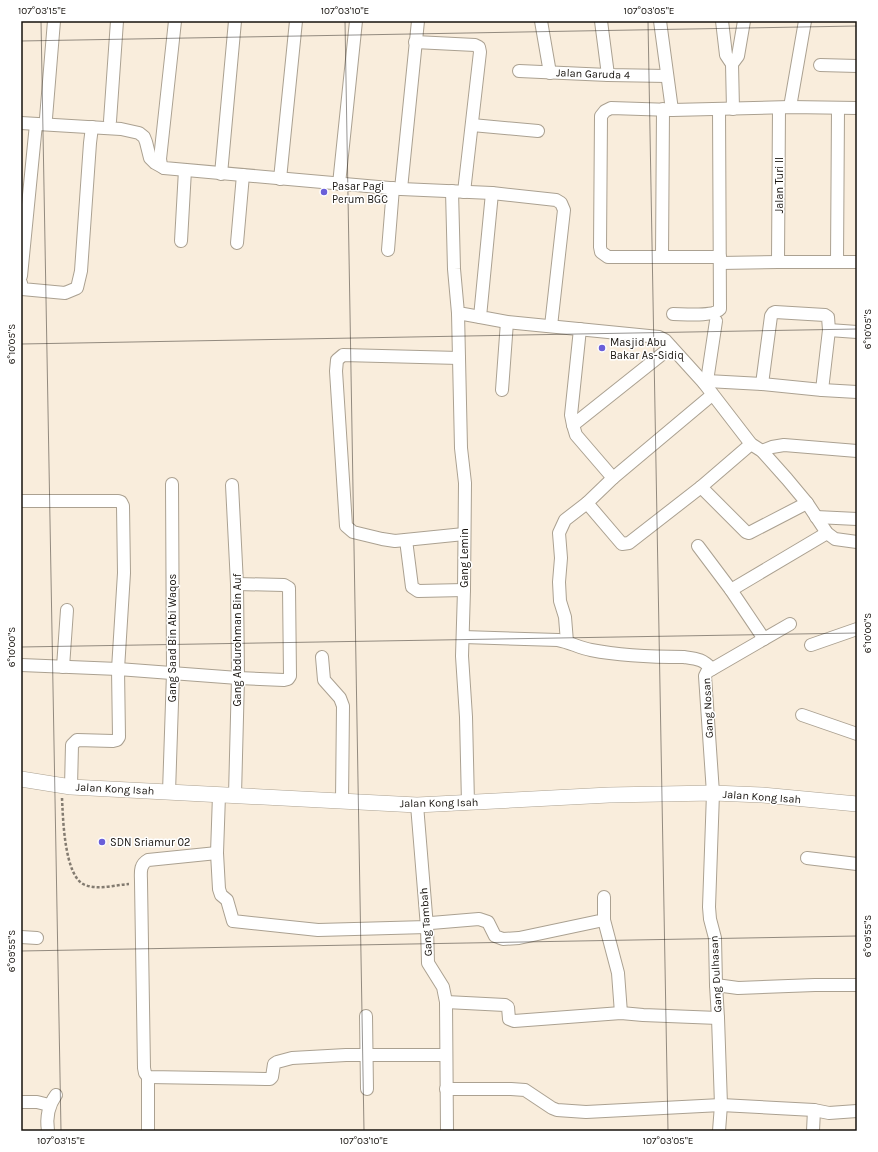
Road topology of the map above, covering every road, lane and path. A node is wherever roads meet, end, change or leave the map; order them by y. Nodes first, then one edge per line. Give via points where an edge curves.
1 (54, 21) edge
2 (117, 21) edge
3 (175, 21) edge
4 (235, 21) edge
5 (296, 21) edge
6 (356, 21) edge
7 (418, 21) edge
8 (542, 21) edge
9 (601, 21) edge
10 (660, 21) edge
11 (722, 21) edge
12 (744, 21) edge
13 (805, 21) edge
14 (415, 42) junction
15 (732, 64) junction
16 (820, 64) dead end
17 (857, 66) edge
18 (519, 71) dead end
19 (550, 72) junction
20 (608, 75) junction
21 (667, 76) junction
22 (785, 108) junction
23 (857, 108) edge
24 (668, 109) junction
25 (719, 109) junction
26 (733, 109) junction
27 (838, 109) junction
28 (41, 121) junction
29 (110, 121) dead end
30 (21, 123) edge
31 (472, 124) junction
32 (92, 127) junction
33 (538, 131) dead end
34 (164, 168) junction
35 (184, 170) junction
36 (221, 174) junction
37 (243, 175) junction
38 (280, 179) junction
39 (339, 184) junction
40 (397, 189) junction
41 (452, 192) junction
42 (464, 192) junction
43 (492, 193) junction
44 (181, 241) dead end
45 (237, 243) dead end
46 (388, 250) dead end
47 (662, 257) junction
48 (720, 260) junction
49 (778, 262) junction
50 (837, 262) junction
51 (857, 262) edge
52 (21, 276) edge
53 (21, 283) edge
54 (458, 313) junction
55 (673, 314) dead end
56 (480, 317) junction
57 (716, 321) dead end
58 (507, 322) junction
59 (551, 326) junction
60 (580, 329) junction
61 (829, 330) junction
62 (857, 332) edge
63 (671, 347) junction
64 (458, 358) junction
65 (706, 382) junction
66 (762, 384) junction
67 (502, 390) dead end
68 (822, 390) junction
69 (857, 392) edge
70 (712, 395) junction
71 (573, 425) junction
72 (751, 444) junction
73 (762, 451) junction
74 (857, 451) edge
75 (613, 478) junction
76 (172, 484) dead end
77 (232, 485) dead end
78 (700, 487) junction
79 (21, 501) edge
80 (587, 503) junction
81 (807, 503) junction
82 (816, 517) junction
83 (857, 519) edge
84 (826, 532) junction
85 (464, 534) junction
86 (406, 540) junction
87 (857, 542) edge
88 (698, 546) dead end
89 (237, 584) junction
90 (464, 590) junction
91 (731, 590) junction
92 (67, 610) dead end
93 (790, 624) dead end
94 (857, 629) edge
95 (463, 637) junction
96 (764, 639) junction
97 (567, 642) junction
98 (811, 645) dead end
99 (322, 657) dead end
100 (21, 665) edge
101 (63, 667) junction
102 (118, 669) junction
103 (712, 670) junction
104 (173, 673) junction
105 (238, 678) junction
106 (802, 716) dead end
107 (857, 734) edge
108 (21, 779) edge
109 (66, 786) junction
110 (169, 792) junction
111 (713, 793) junction
112 (219, 795) junction
113 (235, 795) junction
114 (342, 801) junction
115 (468, 802) junction
116 (857, 804) edge
117 (416, 805) junction
118 (217, 853) junction
119 (807, 858) dead end
120 (857, 864) edge
121 (141, 882) junction
122 (604, 897) dead end
123 (604, 920) junction
124 (427, 928) junction
125 (21, 937) edge
126 (37, 938) dead end
127 (716, 985) junction
128 (857, 985) edge
129 (446, 1002) junction
130 (620, 1013) junction
131 (366, 1016) dead end
132 (718, 1018) junction
133 (367, 1055) junction
134 (446, 1055) junction
135 (148, 1077) junction
136 (446, 1089) junction
137 (367, 1090) dead end
138 (21, 1102) edge
139 (721, 1105) junction
140 (814, 1110) junction
141 (857, 1111) edge
142 (48, 1131) edge
143 (148, 1131) edge
144 (447, 1131) edge
145 (719, 1131) edge
146 (813, 1131) edge

1 - 28 street
2 - 29 street
3 - 34 street via 160,160
4 - 36 street
5 - 38 street
6 - 39 street
7 - 14 street
8 - 19 street
9 - 20 street
10 - 21 street
11 - 15 street via 726,55
12 - 15 street via 738,56
13 - 22 street, Jalan Turi II
14 - 31 street via 479,47
14 - 40 street
15 - 26 street
16 - 17 street
18 - 19 street, Jalan Garuda 4
19 - 20 street, Jalan Garuda 4
20 - 21 street, Jalan Garuda 4
21 - 24 street
22 - 26 street
22 - 27 street
22 - 49 street, Jalan Turi II
23 - 27 street
24 - 25 street
24 - 47 street
24 - 47 street via 611,108 601,116 600,247 608,257
25 - 26 street
25 - 48 street
27 - 50 street
28 - 30 street
28 - 32 street
28 - 52 street
31 - 33 street
31 - 42 street
32 - 34 street via 139,133 144,137 150,158
32 - 53 street via 77,288 64,293 22,288
34 - 35 street
35 - 36 street
35 - 44 street
36 - 37 street
37 - 38 street
37 - 45 street
38 - 39 street
39 - 40 street
40 - 41 street
40 - 46 street
41 - 42 street
41 - 54 street, Gang Lemin
42 - 43 street
43 - 56 street
43 - 59 street via 556,200 563,207
47 - 48 street
48 - 49 street
48 - 55 street via 719,311 706,314
49 - 50 street
50 - 51 street
54 - 56 street
54 - 64 street, Gang Lemin
56 - 58 street
57 - 65 street
58 - 59 street
58 - 67 street
59 - 60 street
60 - 63 street via 659,337
60 - 71 street via 571,415
61 - 62 street
61 - 66 street via 828,317 825,315 773,313
61 - 68 street
63 - 65 street
63 - 71 street
64 - 85 street, Gang Lemin via 461,448 465,482
64 - 86 street via 343,355 337,360 346,526 353,532 382,539
65 - 66 street
65 - 70 street
66 - 68 street
68 - 69 street
70 - 72 street
70 - 75 street
71 - 75 street via 576,435
72 - 73 street
72 - 78 street
73 - 74 street via 784,445
73 - 81 street
75 - 80 street
76 - 104 street, Gang Saad Bin Abi Waqos
77 - 89 street, Gang Abdurohman Bin Auf
78 - 80 street via 627,544 622,544
78 - 81 street via 749,533
79 - 102 street via 118,501 123,504 124,573
80 - 97 street via 564,520 559,534 560,601 565,617
81 - 82 street
82 - 83 street
82 - 84 street
84 - 87 street via 834,539
84 - 91 street
85 - 86 street
85 - 90 street, Gang Lemin
86 - 90 street via 412,587 415,590
88 - 91 street
89 - 105 street, Gang Abdurohman Bin Auf
89 - 105 street via 284,585 289,588 290,601 288,679
90 - 95 street, Gang Lemin
91 - 96 street
92 - 101 street
93 - 96 street, Gang Nosan
94 - 98 street
95 - 97 street
95 - 115 street, Gang Lemin
96 - 103 street, Gang Nosan
97 - 103 street via 590,650 620,654 694,658 705,662
99 - 114 street via 324,680 340,698 343,706
100 - 101 street
101 - 102 street
102 - 104 street
102 - 109 street via 119,737 113,741 77,740 72,748
103 - 111 street, Gang Nosan via 705,676
104 - 105 street
104 - 110 street, Gang Saad Bin Abi Waqos
105 - 113 street, Gang Abdurohman Bin Auf
106 - 107 street
108 - 109 street, Jalan Kong Isah
109 - 110 street, Jalan Kong Isah
109 - 121 path via 67,853 80,881 84,885 98,887
110 - 112 street, Jalan Kong Isah
111 - 115 street, Jalan Kong Isah
111 - 116 street, Jalan Kong Isah
111 - 127 street, Gang Dulhasan via 709,908 715,938
112 - 113 street, Jalan Kong Isah
112 - 118 street
113 - 114 street, Jalan Kong Isah
114 - 117 street, Jalan Kong Isah
115 - 117 street, Jalan Kong Isah
117 - 124 street, Gang Tambah
118 - 121 street via 148,860 142,866
118 - 124 street via 219,889 227,900 234,921 318,930
119 - 120 street
121 - 135 street via 144,1068
122 - 123 street
123 - 124 street via 503,940 495,936 488,922 479,919 431,923
123 - 130 street via 618,973
124 - 129 street, Gang Tambah via 428,963 443,988
125 - 126 street
127 - 128 street via 738,988
127 - 132 street, Gang Dulhasan
129 - 130 street via 505,1005 508,1007 509,1019 514,1020
129 - 134 street, Gang Tambah
130 - 132 street
131 - 133 street
132 - 139 street, Gang Dulhasan
133 - 134 street
133 - 135 street via 292,1058 274,1064 270,1079
133 - 137 street
134 - 136 street, Gang Tambah
135 - 143 street
136 - 139 street via 525,1090 552,1108 563,1111
136 - 144 street, Gang Tambah
138 - 142 street via 53,1100 48,1112
139 - 140 street
139 - 145 street, Gang Dulhasan
140 - 141 street via 829,1113
140 - 146 street

